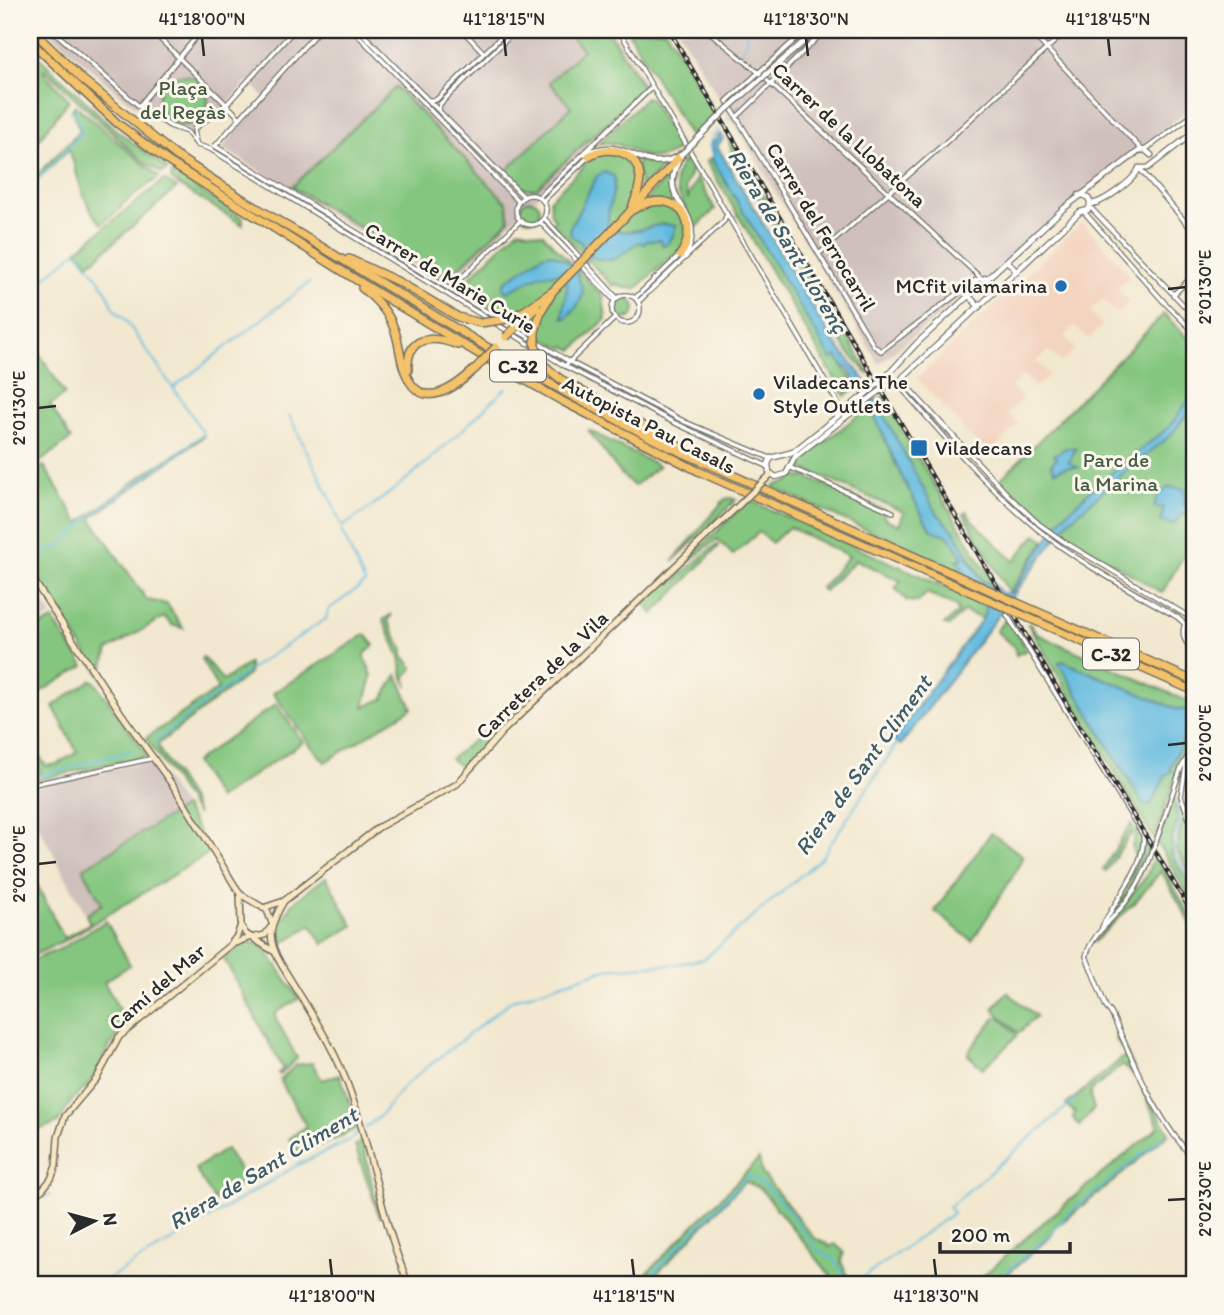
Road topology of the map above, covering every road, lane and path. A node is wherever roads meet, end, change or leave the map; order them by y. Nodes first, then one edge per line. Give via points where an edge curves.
1 (32, 30) edge
2 (52, 30) edge
3 (151, 30) edge
4 (202, 30) edge
5 (294, 30) edge
6 (319, 30) edge
7 (353, 30) edge
8 (359, 30) edge
9 (462, 30) edge
10 (508, 30) edge
11 (516, 30) edge
12 (618, 30) edge
13 (707, 30) edge
14 (806, 30) edge
15 (817, 30) edge
16 (826, 30) edge
17 (1029, 30) edge
18 (1067, 30) edge
19 (30, 41) edge
20 (1047, 48) junction
21 (484, 53) junction
22 (179, 56) junction
23 (758, 72) junction
24 (770, 84) junction
25 (652, 88) junction
26 (429, 100) junction
27 (227, 104) junction
28 (139, 106) junction
29 (439, 112) junction
30 (1194, 114) edge
31 (738, 117) junction
32 (240, 118) junction
33 (1194, 132) edge
34 (197, 145) junction
35 (212, 147) junction
36 (1143, 150) junction
37 (586, 155) junction
38 (681, 155) junction
39 (1135, 155) junction
40 (1151, 155) junction
41 (1164, 155) junction
42 (1151, 164) junction
43 (1140, 169) junction
44 (888, 192) junction
45 (524, 197) junction
46 (1076, 198) junction
47 (541, 199) junction
48 (519, 201) junction
49 (1090, 205) junction
50 (631, 211) junction
51 (1082, 212) junction
52 (727, 214) junction
53 (544, 218) junction
54 (521, 220) junction
55 (724, 221) junction
56 (540, 222) junction
57 (736, 229) junction
58 (1194, 232) edge
59 (326, 249) junction
60 (819, 254) junction
61 (683, 256) junction
62 (1007, 261) junction
63 (968, 266) junction
64 (1017, 272) junction
65 (1194, 275) edge
66 (989, 277) junction
67 (355, 279) junction
68 (982, 279) junction
69 (976, 284) junction
70 (450, 289) junction
71 (553, 291) junction
72 (1172, 295) junction
73 (969, 296) junction
74 (616, 299) junction
75 (636, 300) junction
76 (979, 307) junction
77 (1194, 316) edge
78 (615, 318) junction
79 (1194, 332) edge
80 (479, 354) junction
81 (570, 362) junction
82 (565, 366) junction
83 (893, 369) junction
84 (886, 376) junction
85 (896, 382) junction
86 (418, 389) junction
87 (860, 402) junction
88 (844, 412) junction
89 (783, 456) junction
90 (771, 458) junction
91 (789, 466) junction
92 (768, 467) junction
93 (719, 470) junction
94 (771, 474) junction
95 (893, 512) dead end
96 (1061, 543) junction
97 (30, 575) edge
98 (1007, 615) dead end
99 (1192, 617) edge
100 (1185, 624) junction
101 (1194, 648) edge
102 (1194, 681) edge
103 (1194, 691) edge
104 (1194, 746) edge
105 (154, 758) junction
106 (1187, 760) junction
107 (30, 785) edge
108 (1192, 866) junction
109 (1194, 872) edge
110 (240, 894) junction
111 (1194, 900) edge
112 (284, 901) junction
113 (261, 907) junction
114 (242, 915) junction
115 (241, 924) junction
116 (271, 925) junction
117 (1102, 927) junction
118 (253, 937) junction
119 (230, 945) junction
120 (273, 951) junction
121 (1194, 1159) edge
122 (30, 1196) edge
123 (408, 1285) edge

1 - 59 highway, Autopista Pau Casals / C-32 via 82,79 175,155
2 - 28 street, Carrer de Marie Curie
3 - 22 street
4 - 22 street
5 - 27 street
6 - 32 street
7 - 48 street
8 - 26 street
9 - 21 street
10 - 21 street
11 - 29 street via 440,104
12 - 25 street
13 - 23 street, Carrer de la Llobatona
14 - 23 street
15 - 38 street, bridge
16 - 24 street
17 - 20 street
18 - 20 street
19 - 67 highway, Autopista Pau Casals / C-32 via 117,123 169,162
20 - 36 street
20 - 44 street
21 - 26 street via 438,98
22 - 27 street
22 - 28 street
23 - 24 street, Carrer de la Llobatona
23 - 31 street via 727,99
24 - 31 street
24 - 44 street, Carrer de la Llobatona
25 - 37 street
25 - 52 street
26 - 29 street
27 - 32 street
27 - 34 street via 194,129
28 - 34 street, Carrer de Marie Curie via 187,132
29 - 45 street
30 - 36 street
31 - 60 street, Carrer del Ferrocarril
32 - 35 street
33 - 41 street
34 - 35 street, Carrer de Marie Curie
35 - 70 street, Carrer de Marie Curie
35 - 82 street, Carrer de Marie Curie
36 - 39 street
36 - 40 street
37 - 38 street via 609,147 653,162
37 - 47 street
37 - 50 highway via 610,149 633,161 640,182
38 - 50 highway
38 - 61 street via 672,181 692,228
39 - 43 street
39 - 46 street
40 - 41 street
40 - 42 street
41 - 42 street
42 - 43 street
43 - 49 street
43 - 58 street
44 - 60 street
44 - 63 street, Carrer de la Llobatona
45 - 47 street
45 - 48 street
46 - 49 street via 1088,197
46 - 51 street via 1074,208
46 - 62 street
47 - 53 street via 546,207
48 - 54 street
49 - 51 street
49 - 72 street
50 - 61 highway via 656,201 681,211 690,234
50 - 71 highway, bridge
51 - 64 street
51 - 79 street
52 - 55 street
52 - 57 street
53 - 56 street
53 - 74 street
54 - 56 street via 530,225
54 - 70 street
55 - 57 street
55 - 61 street
56 - 74 street
57 - 88 street
59 - 71 highway, bridge via 374,269 458,317 481,323 508,319
59 - 93 highway, Autopista Pau Casals / C-32 via 529,372
60 - 69 street, Carrer del Ferrocarril via 881,351
61 - 75 street
62 - 64 street
62 - 66 street
63 - 68 street, Carrer de la Llobatona
63 - 69 street, Carrer de la Llobatona
64 - 76 street
65 - 72 street
66 - 68 street
66 - 69 street
67 - 80 highway, Autopista Pau Casals / C-32
67 - 86 highway via 385,310 395,329 406,374
68 - 69 street
69 - 73 street
70 - 81 street, Carrer de Marie Curie
71 - 86 highway, bridge via 448,391 430,394
71 - 93 highway, bridge via 535,332 544,365
72 - 77 street
73 - 76 street
73 - 83 street
74 - 75 street via 626,295
74 - 78 street
75 - 78 street via 639,314 633,321
76 - 85 street
78 - 81 street
80 - 86 highway via 442,339 422,341 413,349 408,364
80 - 103 highway, Autopista Pau Casals / C-32, bridge via 698,471
81 - 82 street
81 - 90 street, Carrer de Marie Curie via 685,422
82 - 92 street, Carrer de Marie Curie
83 - 84 street
83 - 85 street via 901,370
84 - 85 street
84 - 87 street, bridge
85 - 87 street, bridge
85 - 96 street via 996,491
87 - 88 street
87 - 91 street
88 - 89 street
89 - 90 street
89 - 91 street
90 - 92 street
91 - 94 street via 783,476
91 - 95 street
92 - 94 street
93 - 102 highway, Autopista Pau Casals / C-32, bridge
94 - 112 main road, Carretera de la Vila, bridge via 502,732 462,779 370,833
96 - 99 street
96 - 100 street via 1094,569
97 - 105 main road
98 - 117 street via 1143,835 1132,876
99 - 100 street
100 - 101 street via 1185,640
104 - 106 street
105 - 107 street
105 - 110 main road
106 - 108 street via 1181,796 1192,827
106 - 117 street, bridge via 1149,861 1133,890
108 - 109 street
108 - 111 street
110 - 113 main road
110 - 114 main road
112 - 113 main road
112 - 116 main road
113 - 114 main road
113 - 116 main road via 269,913
114 - 115 main road
115 - 118 main road
115 - 119 main road, Camí del Mar
116 - 118 main road via 265,935
116 - 120 main road
117 - 121 street via 1086,956 1156,1109
118 - 119 main road, Camí del Mar
118 - 120 main road
119 - 122 main road, Camí del Mar via 119,1037 97,1078 65,1116 51,1180
120 - 123 main road via 335,1055 361,1123

